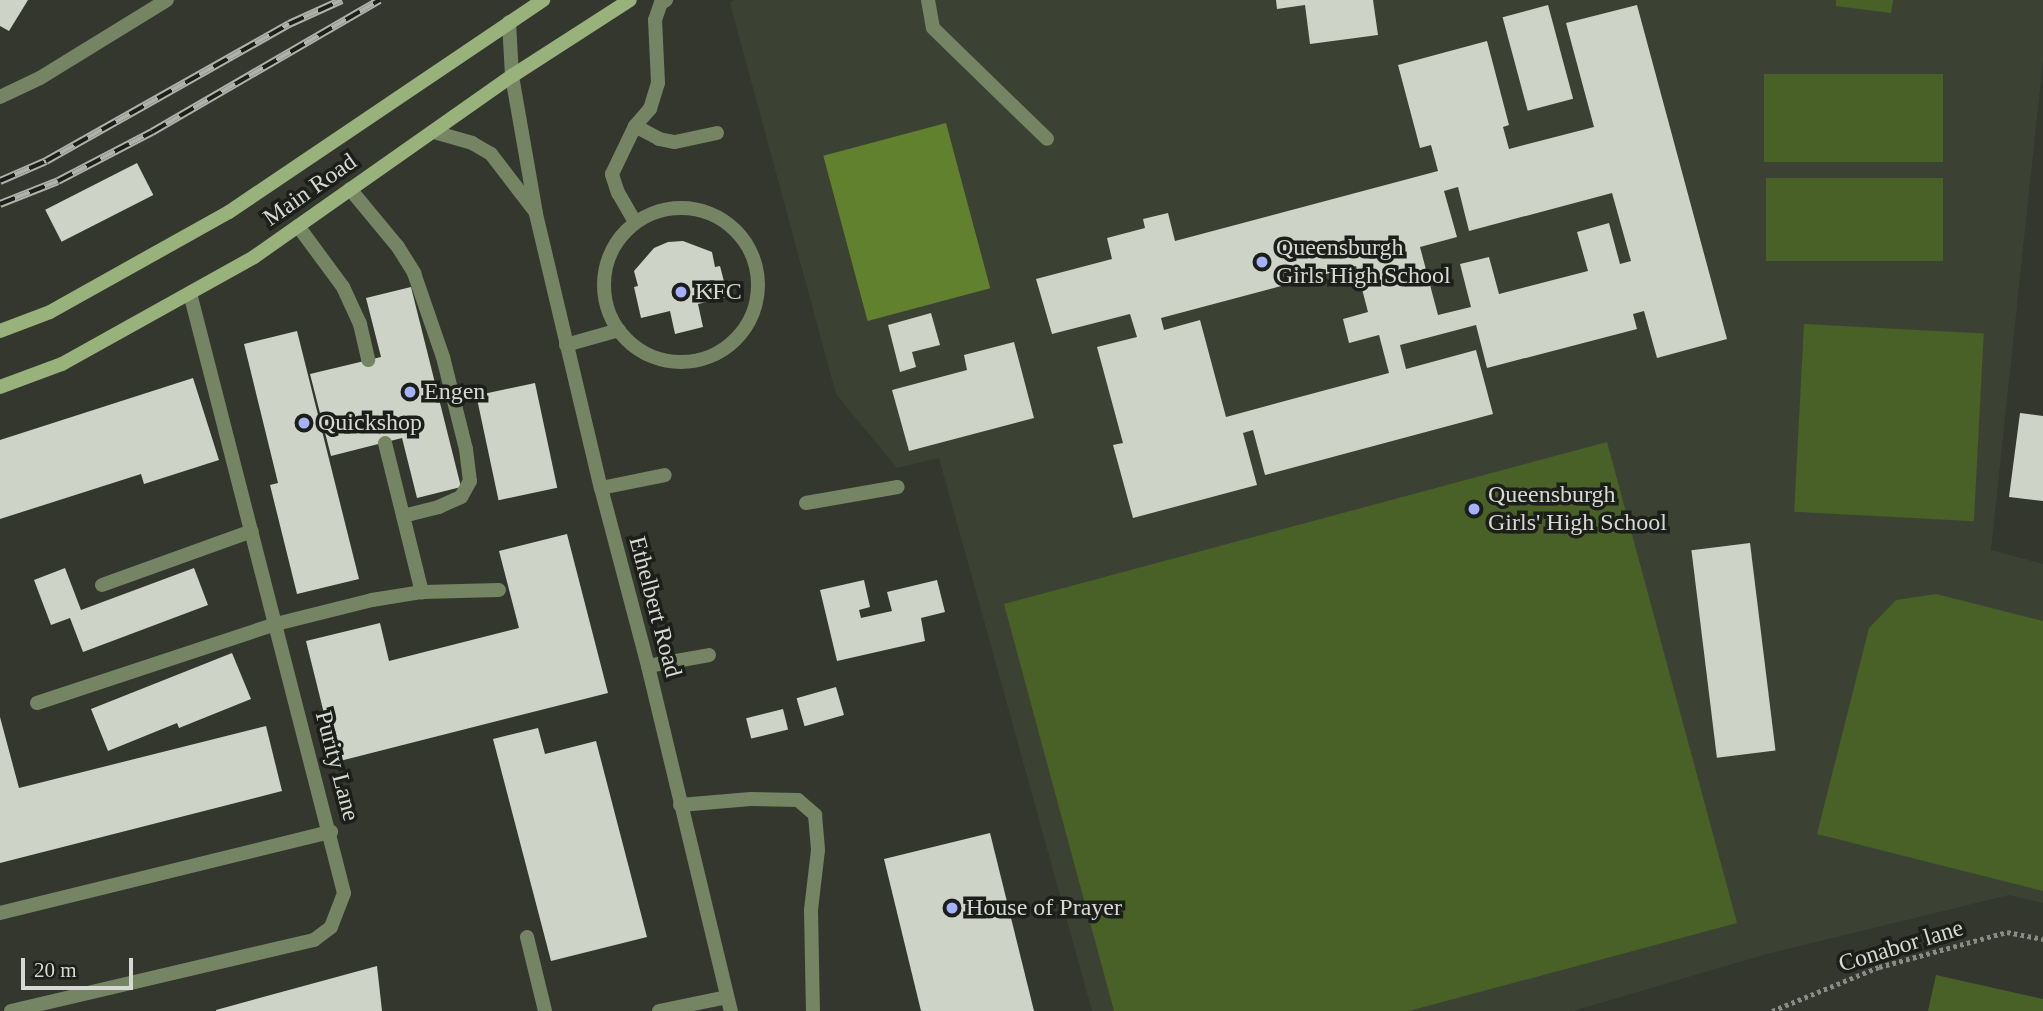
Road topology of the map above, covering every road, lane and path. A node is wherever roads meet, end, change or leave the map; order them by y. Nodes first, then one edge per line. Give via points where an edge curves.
1 (167, 0) edge
2 (543, 0) edge
3 (630, 0) edge
4 (666, 0) edge
5 (928, 0) edge
6 (509, 22) junction
7 (512, 76) junction
8 (0, 97) edge
9 (635, 126) junction
10 (434, 132) junction
11 (716, 133) dead end
12 (1047, 139) dead end
13 (350, 189) junction
14 (536, 214) junction
15 (635, 222) junction
16 (298, 226) junction
17 (190, 293) junction
18 (619, 330) junction
19 (0, 331) edge
20 (566, 345) junction
21 (368, 360) dead end
22 (0, 387) edge
23 (385, 443) dead end
24 (665, 475) dead end
25 (898, 487) dead end
26 (601, 488) junction
27 (806, 503) dead end
28 (403, 516) junction
29 (252, 531) junction
30 (102, 584) dead end
31 (499, 590) dead end
32 (422, 592) junction
33 (276, 624) junction
34 (709, 655) dead end
35 (648, 666) junction
36 (37, 703) dead end
37 (680, 805) junction
38 (331, 832) junction
39 (0, 913) edge
40 (527, 937) dead end
41 (2043, 939) edge
42 (729, 1004) edge
43 (11, 1011) edge
44 (544, 1011) edge
45 (660, 1011) edge
46 (813, 1011) edge
47 (1772, 1011) edge

1 - 8 street via 40,78
2 - 6 main road, Main Road
3 - 7 main road, Main Road
4 - 9 street via 655,20 658,83 650,110
5 - 12 street via 933,28
6 - 7 street, Ethelbert Road
6 - 19 main road, Main Road via 229,212 50,312
7 - 10 main road, Main Road
7 - 14 street, Ethelbert Road
9 - 11 street via 675,142
9 - 15 street via 612,174
10 - 13 main road, Main Road
10 - 14 street, Ethelbert Road via 491,154
13 - 16 main road, Main Road
13 - 28 street via 414,273 443,357 466,449 470,481 461,497
14 - 20 street, Ethelbert Road
15 - 18 street via 616,242 606,266 603,293
15 - 18 street via 675,208 716,216 747,244 757,274 757,305 736,339 702,360 675,363 649,356
16 - 17 main road, Main Road
16 - 21 street via 343,287 360,324
17 - 22 main road, Main Road via 61,363
17 - 29 street, Purity Lane
18 - 20 street
20 - 26 street, Ethelbert Road
23 - 28 street
24 - 26 street
25 - 27 street
26 - 35 street, Ethelbert Road
28 - 32 street
29 - 30 street
29 - 33 street, Purity Lane
31 - 32 street
32 - 33 street
33 - 36 street
33 - 38 street, Purity Lane
34 - 35 street
35 - 37 street, Ethelbert Road
37 - 42 street, Ethelbert Road
37 - 46 street via 798,800 815,815
38 - 39 street
38 - 43 street, Purity Lane via 344,893 331,927 314,940
40 - 44 street
41 - 47 path, Conabor lane via 2007,932 1879,967
42 - 45 street

